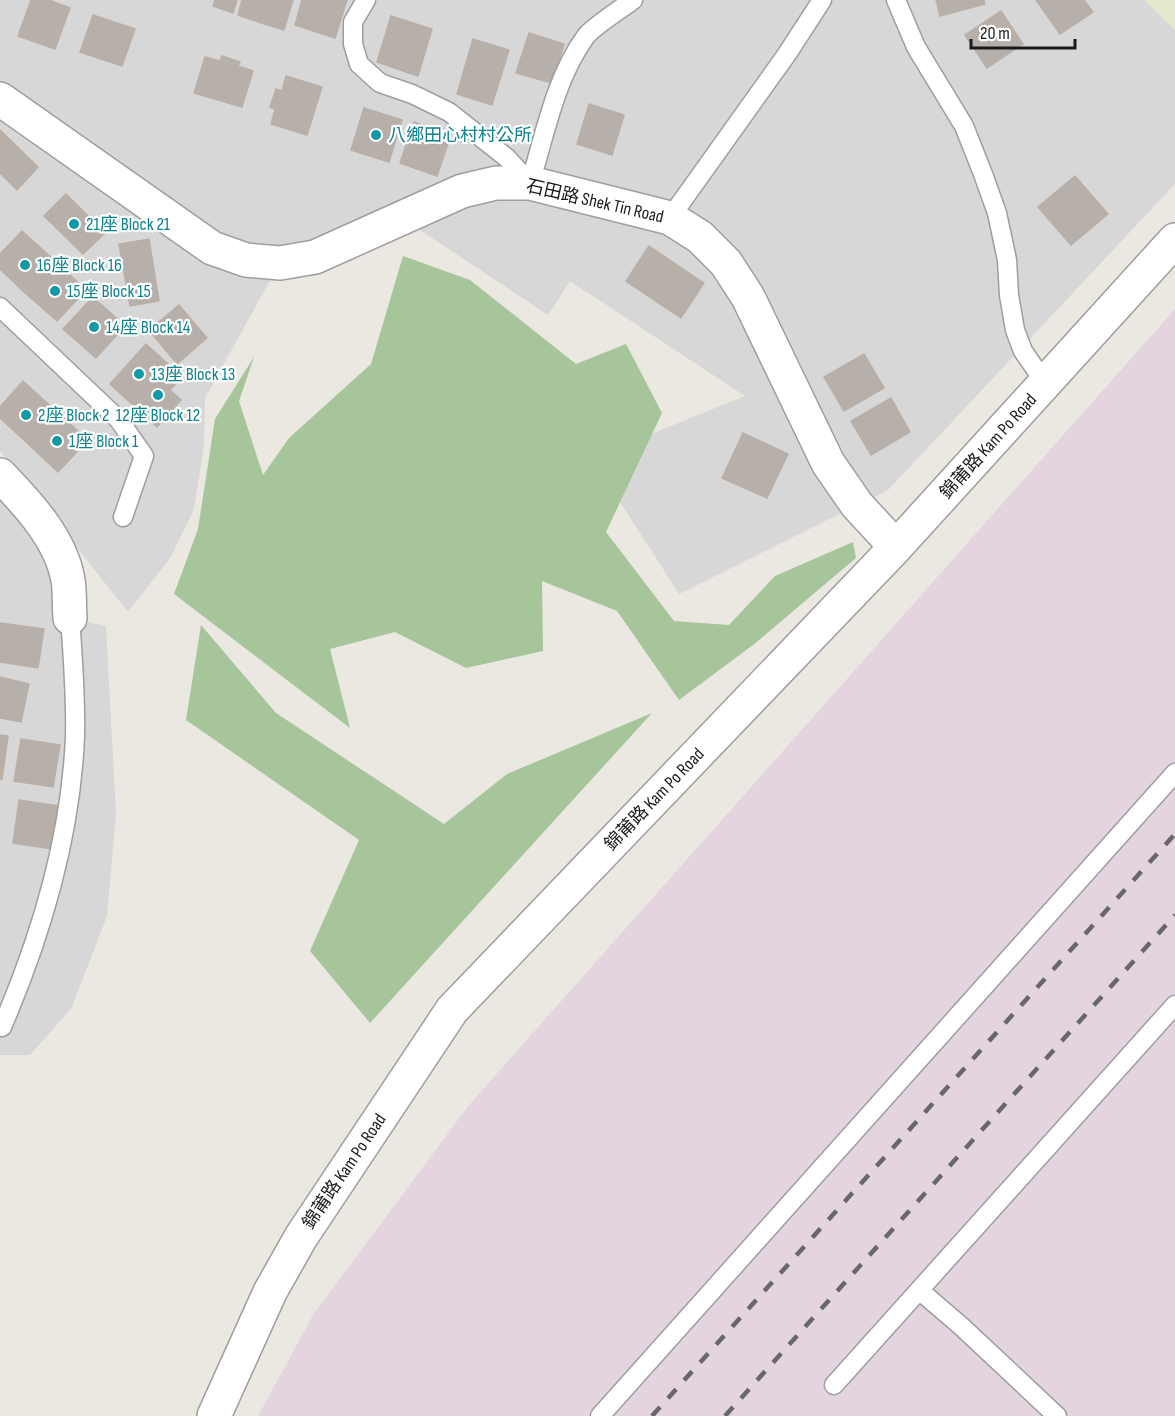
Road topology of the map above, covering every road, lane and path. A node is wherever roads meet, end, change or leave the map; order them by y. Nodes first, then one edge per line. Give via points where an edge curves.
1 (366, 0) edge
2 (633, 0) edge
3 (822, 0) edge
4 (896, 0) edge
5 (0, 99) edge
6 (530, 183) junction
7 (670, 218) junction
8 (1175, 240) edge
9 (0, 307) edge
10 (1045, 383) junction
11 (0, 475) edge
12 (123, 517) dead end
13 (896, 547) junction
14 (70, 618) joint
15 (1175, 773) edge
16 (1175, 1005) edge
17 (2, 1027) dead end
18 (919, 1290) junction
19 (834, 1385) dead end
20 (214, 1416) edge
21 (600, 1416) edge
22 (1057, 1416) edge

1 - 6 lane via 353,22 353,44 359,64 380,83 449,112 507,158
2 - 6 lane via 587,34 560,86
3 - 7 lane
4 - 10 lane via 916,47 964,126 983,174 998,213 1015,330 1023,351
5 - 6 street, 石田路 Shek Tin Road via 212,248 246,260 280,263 315,257 462,191 496,183
6 - 7 street, 石田路 Shek Tin Road
7 - 13 street, 石田路 Shek Tin Road via 700,237 726,263 748,297 828,463 857,505
8 - 10 street, 錦莆路 Kam Po Road
9 - 12 lane via 119,420 144,456
10 - 13 street, 錦莆路 Kam Po Road
11 - 14 street via 30,506 59,552 68,579
13 - 20 street, 錦莆路 Kam Po Road via 452,1010 301,1237 270,1292
14 - 17 lane via 75,738 69,797 45,914
15 - 21 lane
16 - 18 lane
18 - 19 lane
18 - 22 lane

